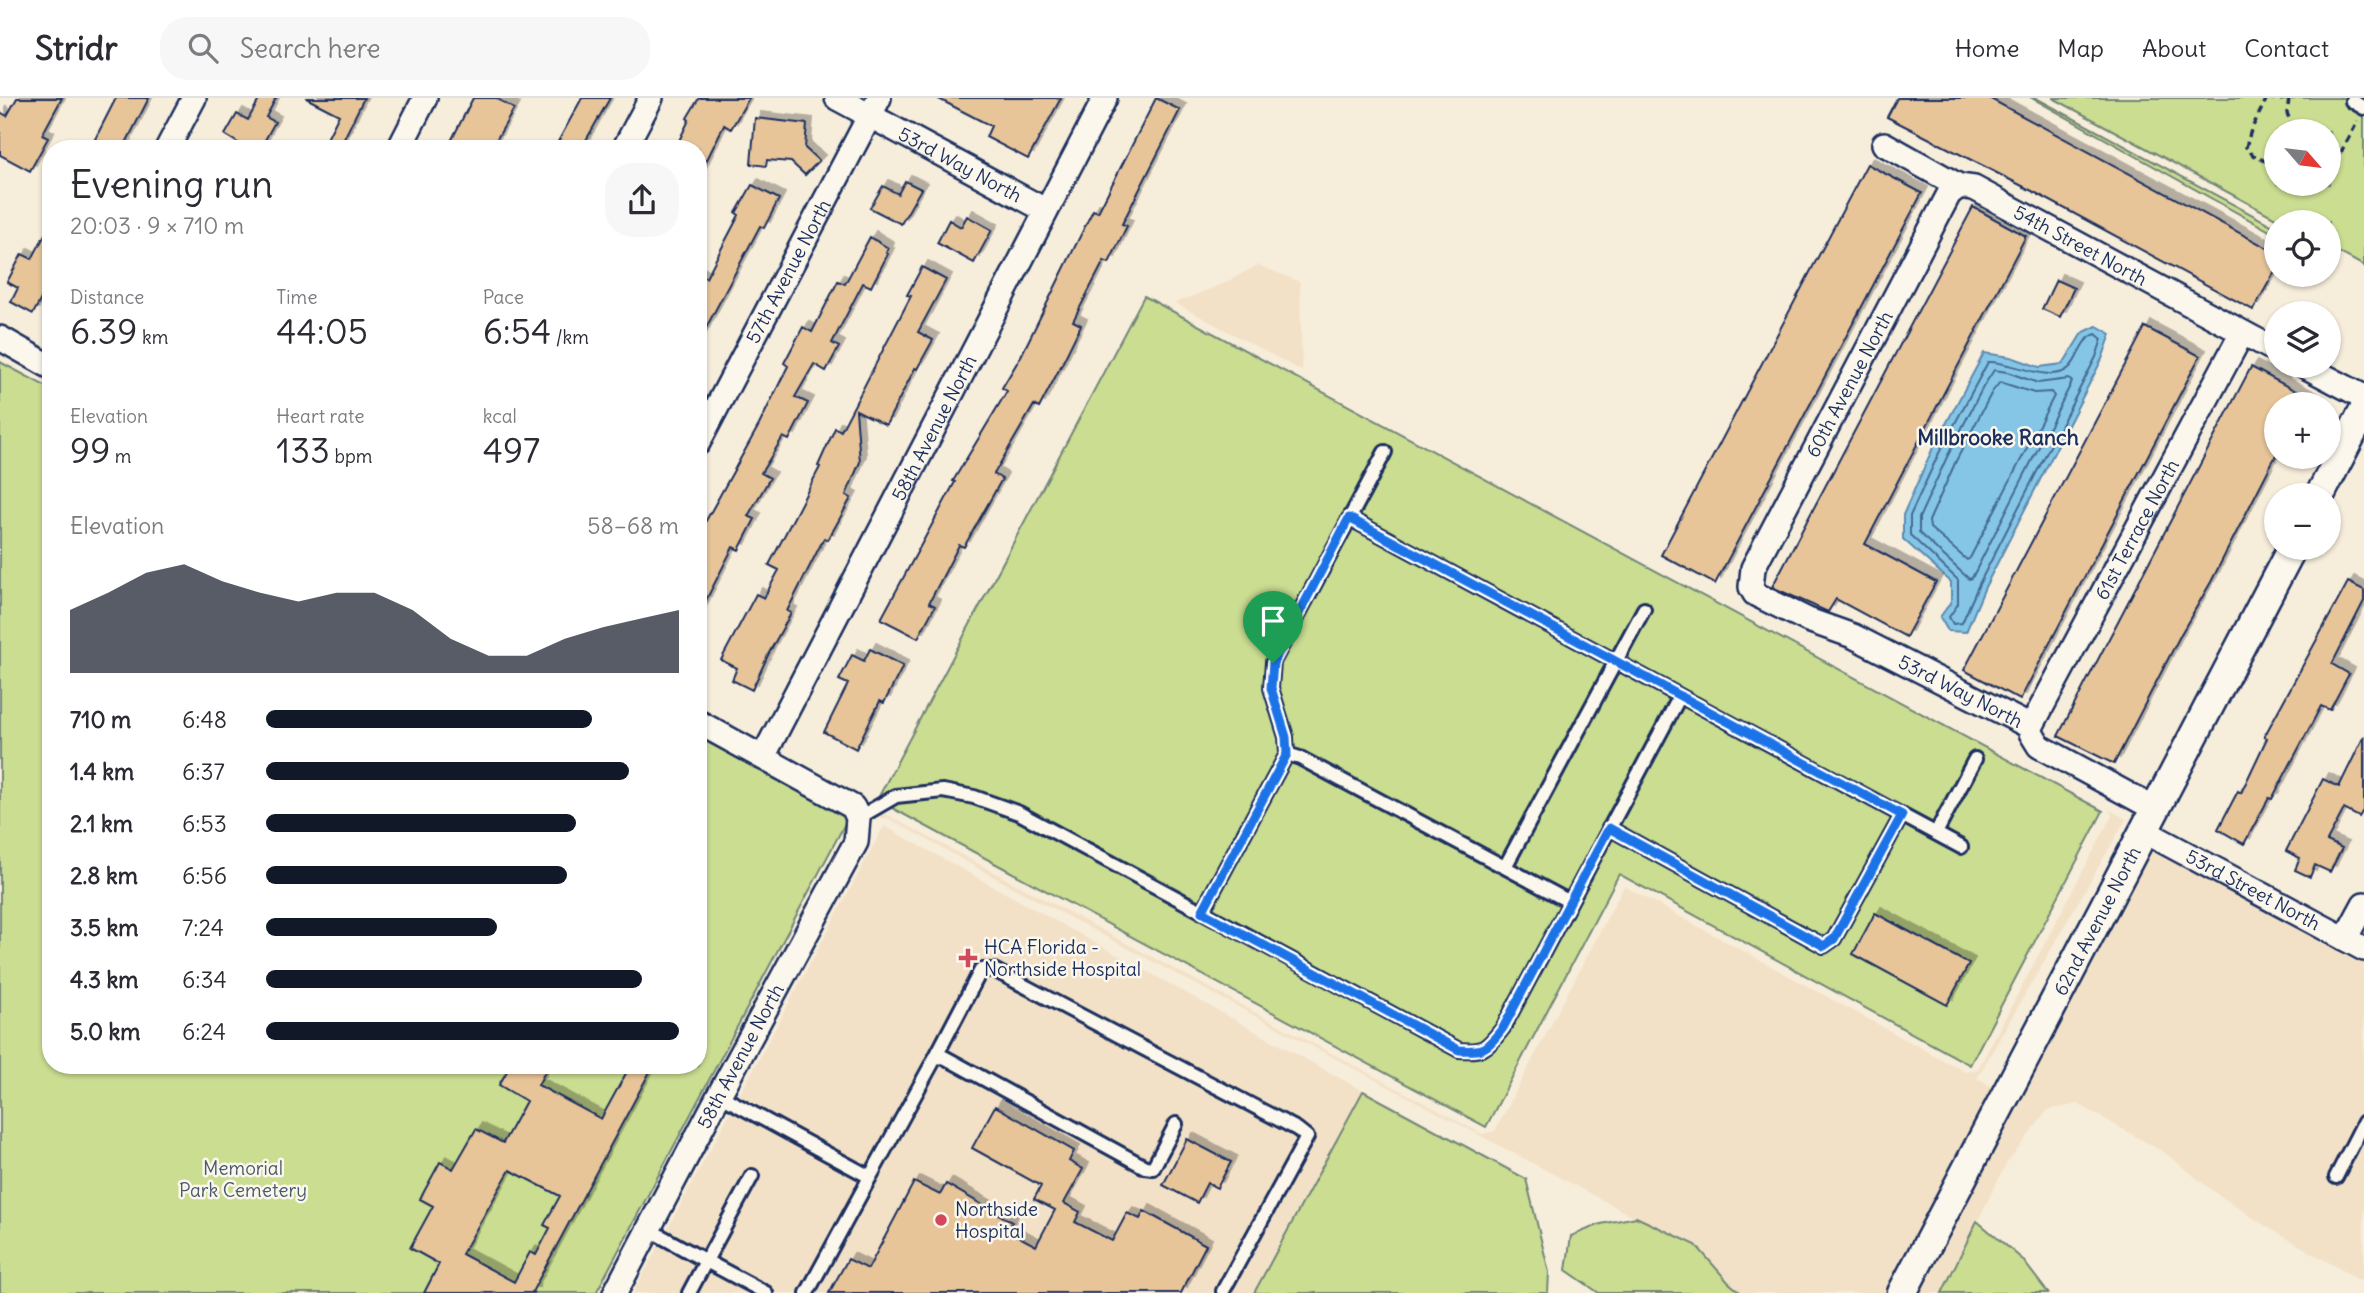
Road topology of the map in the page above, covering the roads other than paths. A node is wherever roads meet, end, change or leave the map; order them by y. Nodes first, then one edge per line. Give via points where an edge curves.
1 (194, 98) edge
2 (425, 98) edge
3 (651, 98) edge
4 (837, 98) edge
5 (1105, 98) edge
6 (2353, 98) edge
7 (874, 107) edge
8 (2361, 114) edge
9 (172, 140) edge
10 (404, 140) edge
11 (629, 140) edge
12 (1884, 144) dead end
13 (1959, 186) junction
14 (1045, 211) junction
15 (2242, 333) junction
16 (0, 338) edge
17 (2264, 344) edge
18 (42, 362) edge
19 (2328, 378) edge
20 (2364, 397) edge
21 (2364, 410) edge
22 (707, 426) edge
23 (1385, 452) dead end
24 (2326, 483) edge
25 (1349, 518) junction
26 (2286, 560) edge
27 (1751, 587) joint
28 (1644, 609) dead end
29 (1616, 662) junction
30 (1680, 696) junction
31 (2031, 726) junction
32 (707, 727) edge
33 (1287, 754) junction
34 (763, 757) junction
35 (1975, 759) dead end
36 (1902, 815) junction
37 (858, 818) junction
38 (2149, 820) junction
39 (1609, 828) junction
40 (1936, 833) junction
41 (1961, 847) dead end
42 (1505, 867) junction
43 (1570, 902) junction
44 (2364, 904) edge
45 (1202, 912) junction
46 (2355, 944) edge
47 (935, 1058) junction
48 (719, 1095) junction
49 (2364, 1122) edge
50 (1176, 1124) dead end
51 (752, 1175) dead end
52 (870, 1177) junction
53 (2336, 1177) dead end
54 (648, 1230) junction
55 (706, 1261) junction
56 (1223, 1291) dead end
57 (615, 1293) edge
58 (689, 1293) edge
59 (766, 1293) edge
60 (807, 1293) edge
61 (1902, 1293) edge

1 - 9 street
2 - 10 street
3 - 11 street
4 - 7 street, 53rd Way North
5 - 14 street, 58th Avenue North
6 - 8 lane
7 - 14 street, 53rd Way North
7 - 22 street, 57th Avenue North
12 - 13 street, 54th Street North
13 - 15 street, 54th Street North via 1974,188
13 - 27 street, 60th Avenue North via 1949,194 1753,568
14 - 34 street, 58th Avenue North
15 - 17 street, 54th Street North
15 - 31 street, 61st Terrace North
16 - 18 street
19 - 20 street
21 - 24 street
23 - 25 lane
25 - 29 lane
25 - 33 lane via 1273,663 1271,688
26 - 38 street, 62nd Avenue North
27 - 31 street, 53rd Way North via 1755,594 1853,636
28 - 29 lane
29 - 30 lane
29 - 42 lane
30 - 36 lane
30 - 39 lane
31 - 38 street, 53rd Way North via 2039,746
32 - 34 street
33 - 42 lane
33 - 45 lane
34 - 37 street via 853,807
35 - 40 lane
36 - 39 lane via 1834,939 1824,946
36 - 40 lane
37 - 45 lane via 896,796 943,791 974,797 1019,813
37 - 48 street, 58th Avenue North via 856,842
38 - 46 street, 53rd Street North
38 - 61 street, 62nd Avenue North
39 - 43 lane
40 - 41 lane
42 - 43 lane
43 - 45 lane via 1503,1028 1488,1047 1476,1051 1459,1050
44 - 46 street
47 - 50 lane via 944,1057 1145,1167 1153,1168
47 - 52 lane
47 - 56 lane via 981,970 994,970 1297,1129 1307,1138
48 - 52 lane
48 - 54 street, 58th Avenue North
49 - 53 lane
51 - 55 lane
52 - 60 lane
54 - 55 lane
54 - 57 street, 58th Avenue North
55 - 58 lane
55 - 59 lane

